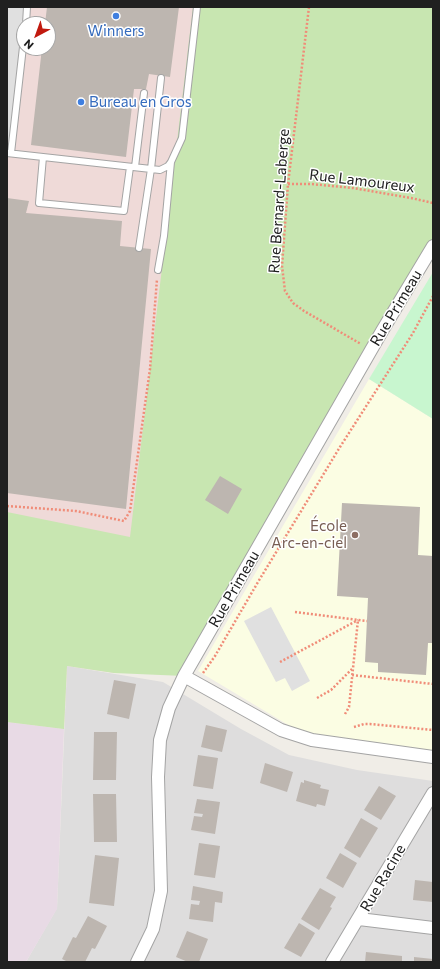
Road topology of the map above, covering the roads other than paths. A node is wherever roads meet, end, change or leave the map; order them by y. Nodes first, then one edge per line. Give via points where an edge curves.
1 (197, 7) edge
2 (22, 56) edge
3 (161, 78) dead end
4 (144, 93) dead end
5 (9, 153) edge
6 (43, 157) junction
7 (171, 162) junction
8 (133, 167) junction
9 (151, 169) junction
10 (433, 246) edge
11 (139, 248) dead end
12 (158, 270) road end
13 (184, 676) junction
14 (433, 757) edge
15 (433, 793) edge
16 (358, 919) junction
17 (433, 928) edge
18 (137, 962) edge
19 (332, 962) edge

1 - 7 lane via 182,138
2 - 5 lane
3 - 9 lane
4 - 8 lane
5 - 6 lane
6 - 8 lane
6 - 8 lane via 39,203 124,211
7 - 9 lane via 164,169
7 - 12 lane
8 - 9 lane
9 - 11 lane
10 - 13 street, Rue Primeau
13 - 14 street via 281,730 312,740
13 - 18 street, Rue Primeau via 169,708 160,740 158,778 161,891 153,929
15 - 16 street, Rue Racine
16 - 17 street
16 - 19 street, Rue Racine

